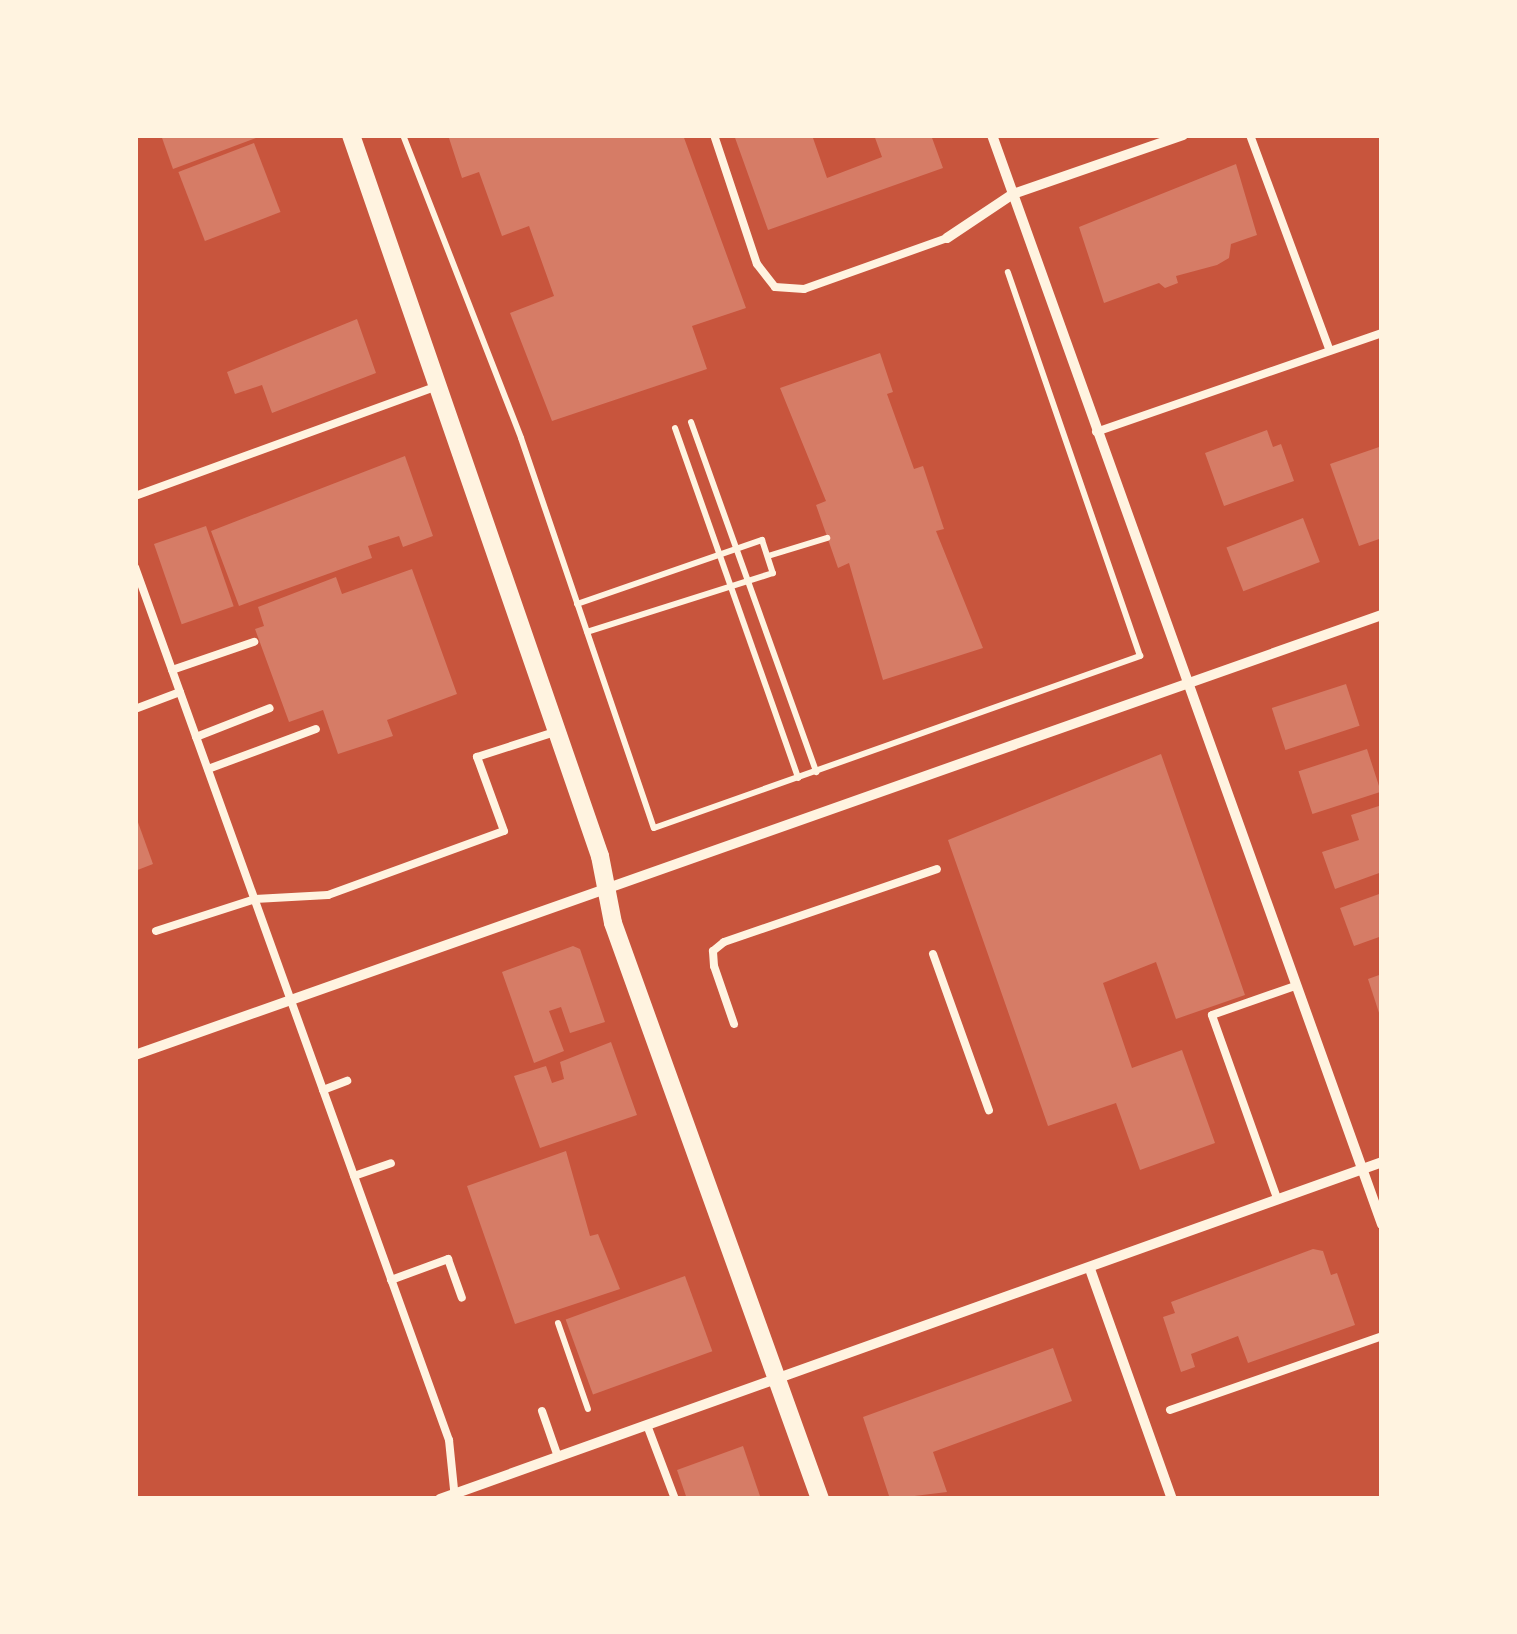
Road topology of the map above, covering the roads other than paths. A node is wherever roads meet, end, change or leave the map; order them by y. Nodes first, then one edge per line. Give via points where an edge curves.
1 (351, 135) edge
2 (714, 135) edge
3 (992, 135) edge
4 (1183, 135) edge
5 (1250, 135) edge
6 (1013, 194) junction
7 (947, 238) joint
8 (1382, 333) edge
9 (1330, 348) junction
10 (439, 386) junction
11 (1096, 432) junction
12 (135, 496) edge
13 (135, 567) edge
14 (1382, 616) edge
15 (254, 642) dead end
16 (172, 670) junction
17 (1186, 685) junction
18 (180, 692) junction
19 (270, 708) dead end
20 (135, 709) edge
21 (316, 730) dead end
22 (557, 731) junction
23 (196, 737) junction
24 (208, 769) junction
25 (937, 869) dead end
26 (607, 890) junction
27 (254, 899) junction
28 (156, 931) dead end
29 (933, 954) dead end
30 (1292, 987) junction
31 (290, 1000) junction
32 (734, 1024) dead end
33 (135, 1055) edge
34 (348, 1081) dead end
35 (323, 1090) junction
36 (989, 1110) dead end
37 (1382, 1162) edge
38 (391, 1163) dead end
39 (1361, 1168) junction
40 (354, 1176) junction
41 (1278, 1198) junction
42 (1382, 1224) edge
43 (1090, 1269) junction
44 (391, 1280) junction
45 (462, 1298) dead end
46 (1382, 1336) edge
47 (778, 1378) junction
48 (1170, 1410) dead end
49 (542, 1411) dead end
50 (647, 1426) junction
51 (558, 1457) junction
52 (455, 1497) edge
53 (440, 1499) edge
54 (674, 1499) edge
55 (820, 1499) edge
56 (1172, 1499) edge

1 - 10 street
2 - 7 lane via 757,264 775,287 804,289
3 - 6 street
4 - 6 street
5 - 9 lane
6 - 7 street
6 - 11 street
8 - 9 lane
9 - 11 lane
10 - 12 lane
10 - 22 street
11 - 17 street
13 - 16 lane
14 - 17 street
15 - 16 lane
16 - 18 lane
17 - 26 street
17 - 30 street
18 - 20 lane
18 - 23 lane
19 - 23 lane
21 - 24 lane
22 - 26 street
22 - 27 lane via 477,757 504,831 328,895
23 - 24 lane
24 - 27 lane
25 - 32 lane via 724,942 713,951 714,966
26 - 31 street
26 - 47 street
27 - 28 lane
27 - 31 lane
29 - 36 lane
30 - 39 street
30 - 41 lane via 1212,1014
31 - 33 street
31 - 35 lane
34 - 35 lane
35 - 40 lane
37 - 39 street
38 - 40 lane
39 - 41 street
39 - 42 street
40 - 44 lane
41 - 43 street
43 - 47 street
43 - 56 street
44 - 45 lane via 448,1259
44 - 52 lane via 448,1440
46 - 48 lane
47 - 50 street
47 - 55 street
49 - 51 lane
50 - 51 street
50 - 54 lane
51 - 52 street
52 - 53 street

